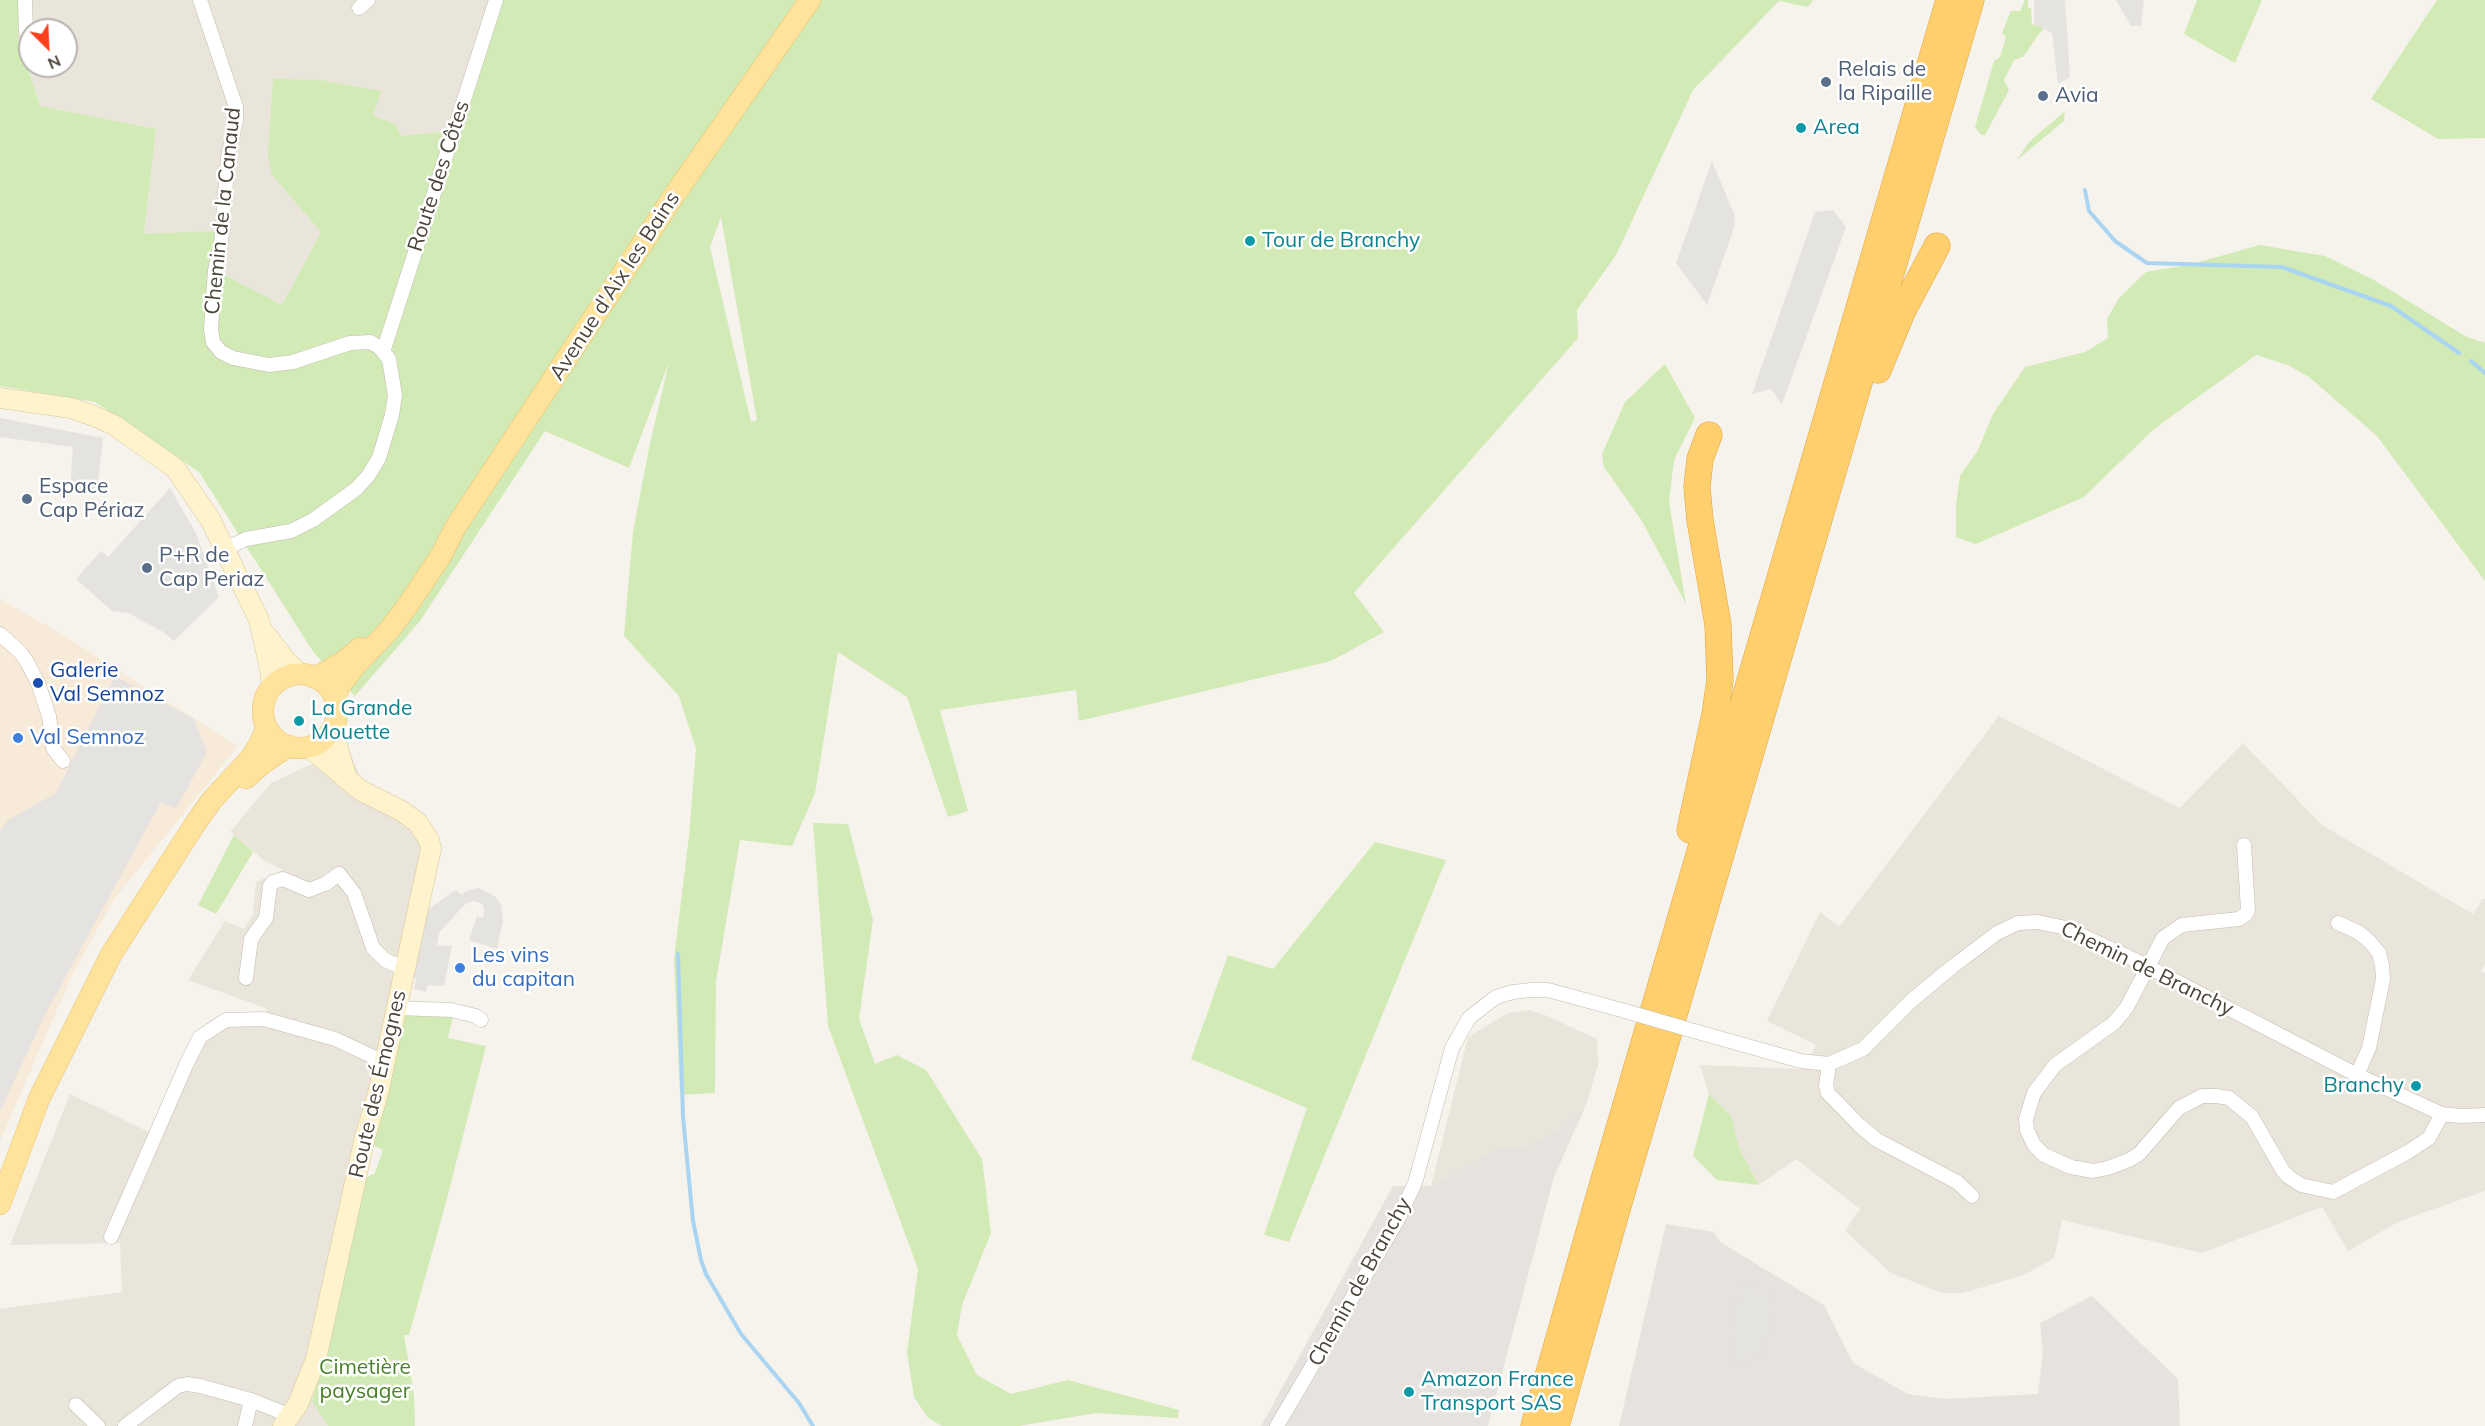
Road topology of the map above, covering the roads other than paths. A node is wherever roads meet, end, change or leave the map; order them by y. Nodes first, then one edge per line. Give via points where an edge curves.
1 (25, 0) edge
2 (200, 0) edge
3 (496, 0) edge
4 (805, 0) edge
5 (810, 0) edge
6 (1949, 0) edge
7 (1971, 0) edge
8 (26, 18) edge
9 (778, 46) junction
10 (1937, 246) dead end
11 (383, 352) junction
12 (0, 398) edge
13 (1709, 435) dead end
14 (455, 528) junction
15 (225, 549) junction
16 (262, 629) junction
17 (0, 634) edge
18 (307, 676) junction
19 (272, 687) junction
20 (1768, 694) junction
21 (335, 699) junction
22 (334, 726) junction
23 (267, 728) junction
24 (299, 747) junction
25 (63, 761) dead end
26 (346, 776) junction
27 (2244, 845) dead end
28 (178, 854) junction
29 (2337, 923) dead end
30 (2147, 966) junction
31 (405, 969) junction
32 (246, 978) dead end
33 (396, 1008) junction
34 (481, 1020) dead end
35 (1646, 1037) junction
36 (384, 1062) junction
37 (1829, 1064) junction
38 (2357, 1075) junction
39 (2442, 1114) junction
40 (2485, 1114) edge
41 (1972, 1196) dead end
42 (0, 1204) edge
43 (111, 1238) dead end
44 (251, 1401) junction
45 (76, 1405) dead end
46 (287, 1421) edge
47 (98, 1426) edge
48 (125, 1426) edge
49 (245, 1426) edge
50 (1278, 1426) edge
51 (1534, 1426) edge
52 (1556, 1426) edge

1 - 8 street
2 - 11 street, Chemin de la Canaud via 236,107 216,270 213,342 233,358 269,365 294,362 358,341 371,342
3 - 11 street, Route des Côtes
4 - 9 main road, Avenue d'Aix les Bains
5 - 9 main road, Avenue d'Aix les Bains
6 - 35 highway
7 - 20 highway
9 - 14 main road, Avenue d'Aix les Bains via 675,194
10 - 20 highway via 1887,346
11 - 15 street via 391,367 395,395 379,458 368,476 313,520 291,531 246,539
12 - 15 street via 71,408 94,416 158,454 175,468
13 - 35 highway via 1696,487 1718,625 1720,680
14 - 18 main road, Avenue d'Aix les Bains via 434,549 373,635 343,662
14 - 21 main road, Avenue d'Aix les Bains via 408,605 339,687
15 - 16 street
16 - 18 street via 287,662
16 - 19 street
17 - 25 street via 20,652 38,684 49,716 53,748
18 - 19 main road via 285,678
18 - 21 main road via 327,686
19 - 23 main road via 263,710
20 - 52 highway
21 - 22 main road
22 - 24 main road via 319,743
22 - 26 street
23 - 24 main road via 274,738
23 - 28 main road via 250,759 212,800
24 - 26 street, Route des Émognes
24 - 28 main road via 273,755 250,773
26 - 31 street, Route des Émognes via 360,790 418,823 429,840 430,860
27 - 30 street via 2246,914 2239,919 2182,925 2172,930
28 - 42 main road via 127,928 92,990 39,1099
29 - 38 street via 2369,941 2379,953 2382,965 2383,979 2369,1048
30 - 37 street, Chemin de Branchy via 2066,928 2038,922 2018,923 1952,967 1863,1049
30 - 38 street, Chemin de Branchy
30 - 39 street via 2127,1007 2114,1023 2055,1065 2034,1093 2026,1129 2044,1155 2071,1167 2093,1170 2118,1165 2145,1148 2179,1108 2202,1096 2216,1096 2229,1098 2252,1117 2289,1177 2301,1185 2333,1192 2429,1138
31 - 32 street via 385,960 373,948 354,893 339,874 309,891 283,879 273,882 266,918 251,939
31 - 33 street, Route des Émognes
33 - 34 street via 451,1010
33 - 36 street, Route des Émognes
35 - 51 highway
36 - 43 street via 335,1039 264,1019 226,1020 200,1037
36 - 46 street, Route des Émognes via 316,1359
37 - 41 street via 1828,1093 1859,1125 1877,1140 1957,1182
37 - 50 street, Chemin de Branchy, bridge via 1802,1061 1548,990 1513,992 1497,998 1469,1018 1452,1048 1415,1183 1402,1212
38 - 39 street, Chemin de Branchy
39 - 40 street, Chemin de Branchy
44 - 46 street
44 - 48 street via 200,1386 182,1385
44 - 49 street
45 - 47 street

